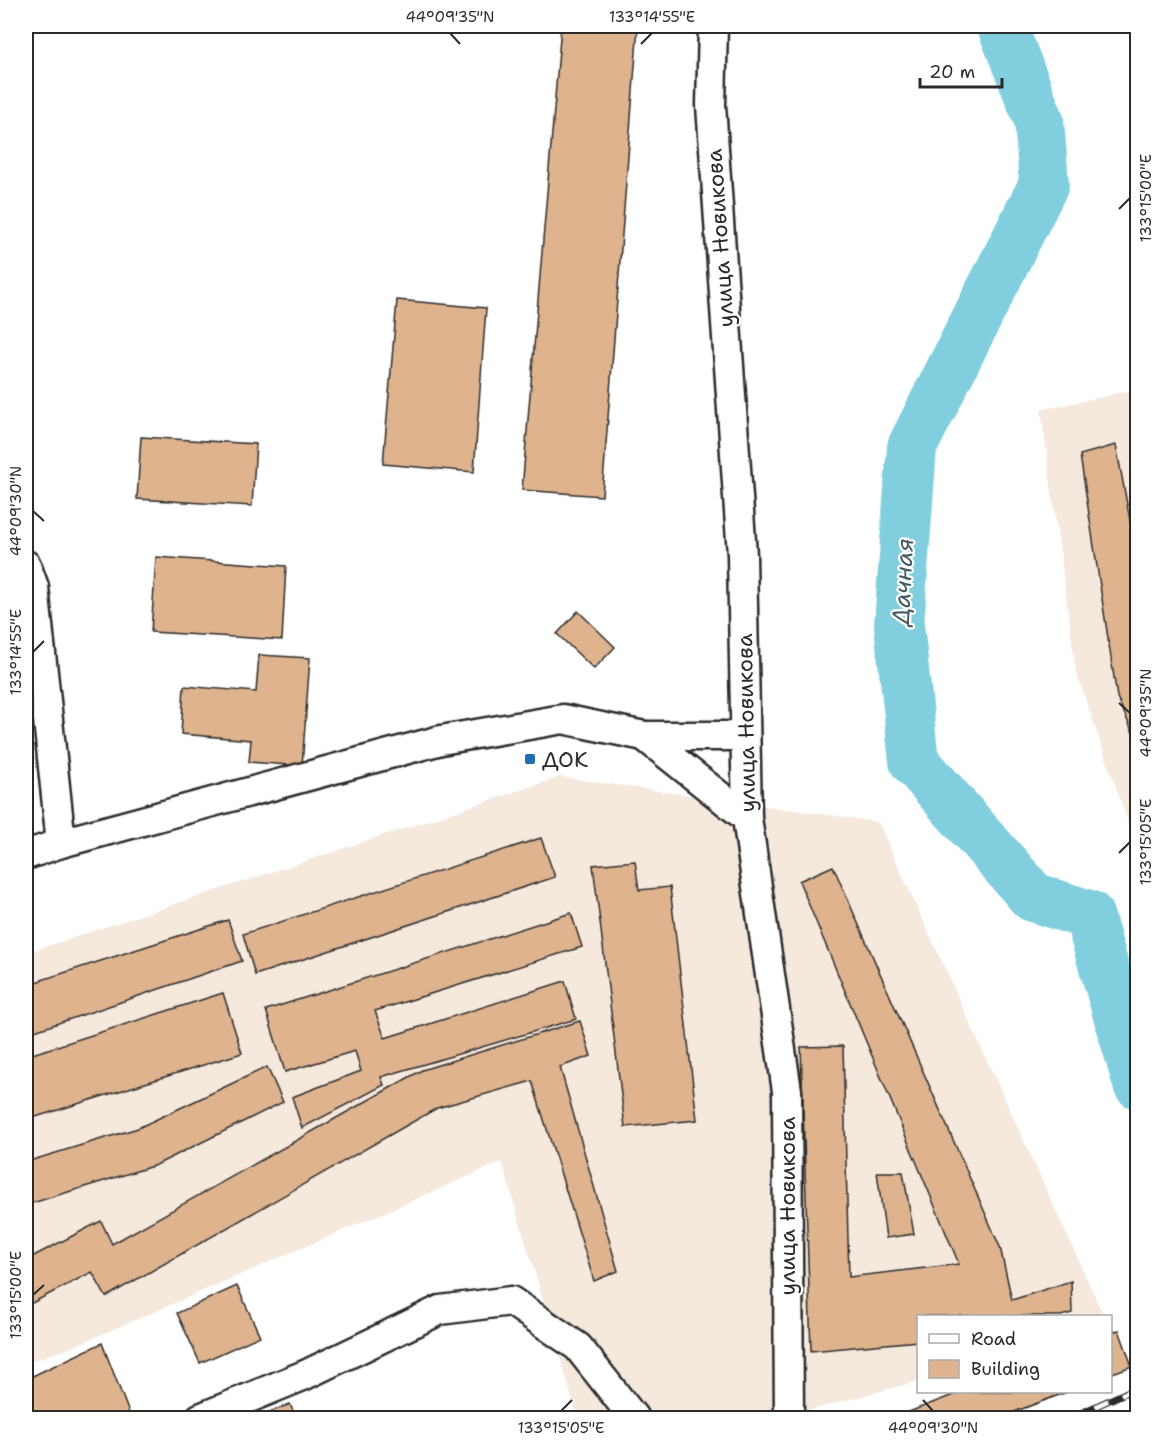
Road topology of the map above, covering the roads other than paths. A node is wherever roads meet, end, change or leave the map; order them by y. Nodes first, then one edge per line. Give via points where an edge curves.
1 (714, 26) edge
2 (26, 565) edge
3 (644, 736) junction
4 (746, 736) junction
5 (747, 818) junction
6 (61, 843) junction
7 (26, 855) edge
8 (200, 1419) edge
9 (634, 1419) edge
10 (789, 1419) edge

1 - 4 street, улица Новикова via 711,105 742,555
2 - 6 street via 34,587
3 - 4 street
3 - 5 street
3 - 6 street via 563,719 441,740
4 - 5 street, улица Новикова
5 - 10 street, улица Новикова via 787,1091
6 - 7 street
8 - 9 street via 305,1375 440,1310 511,1301 578,1347

